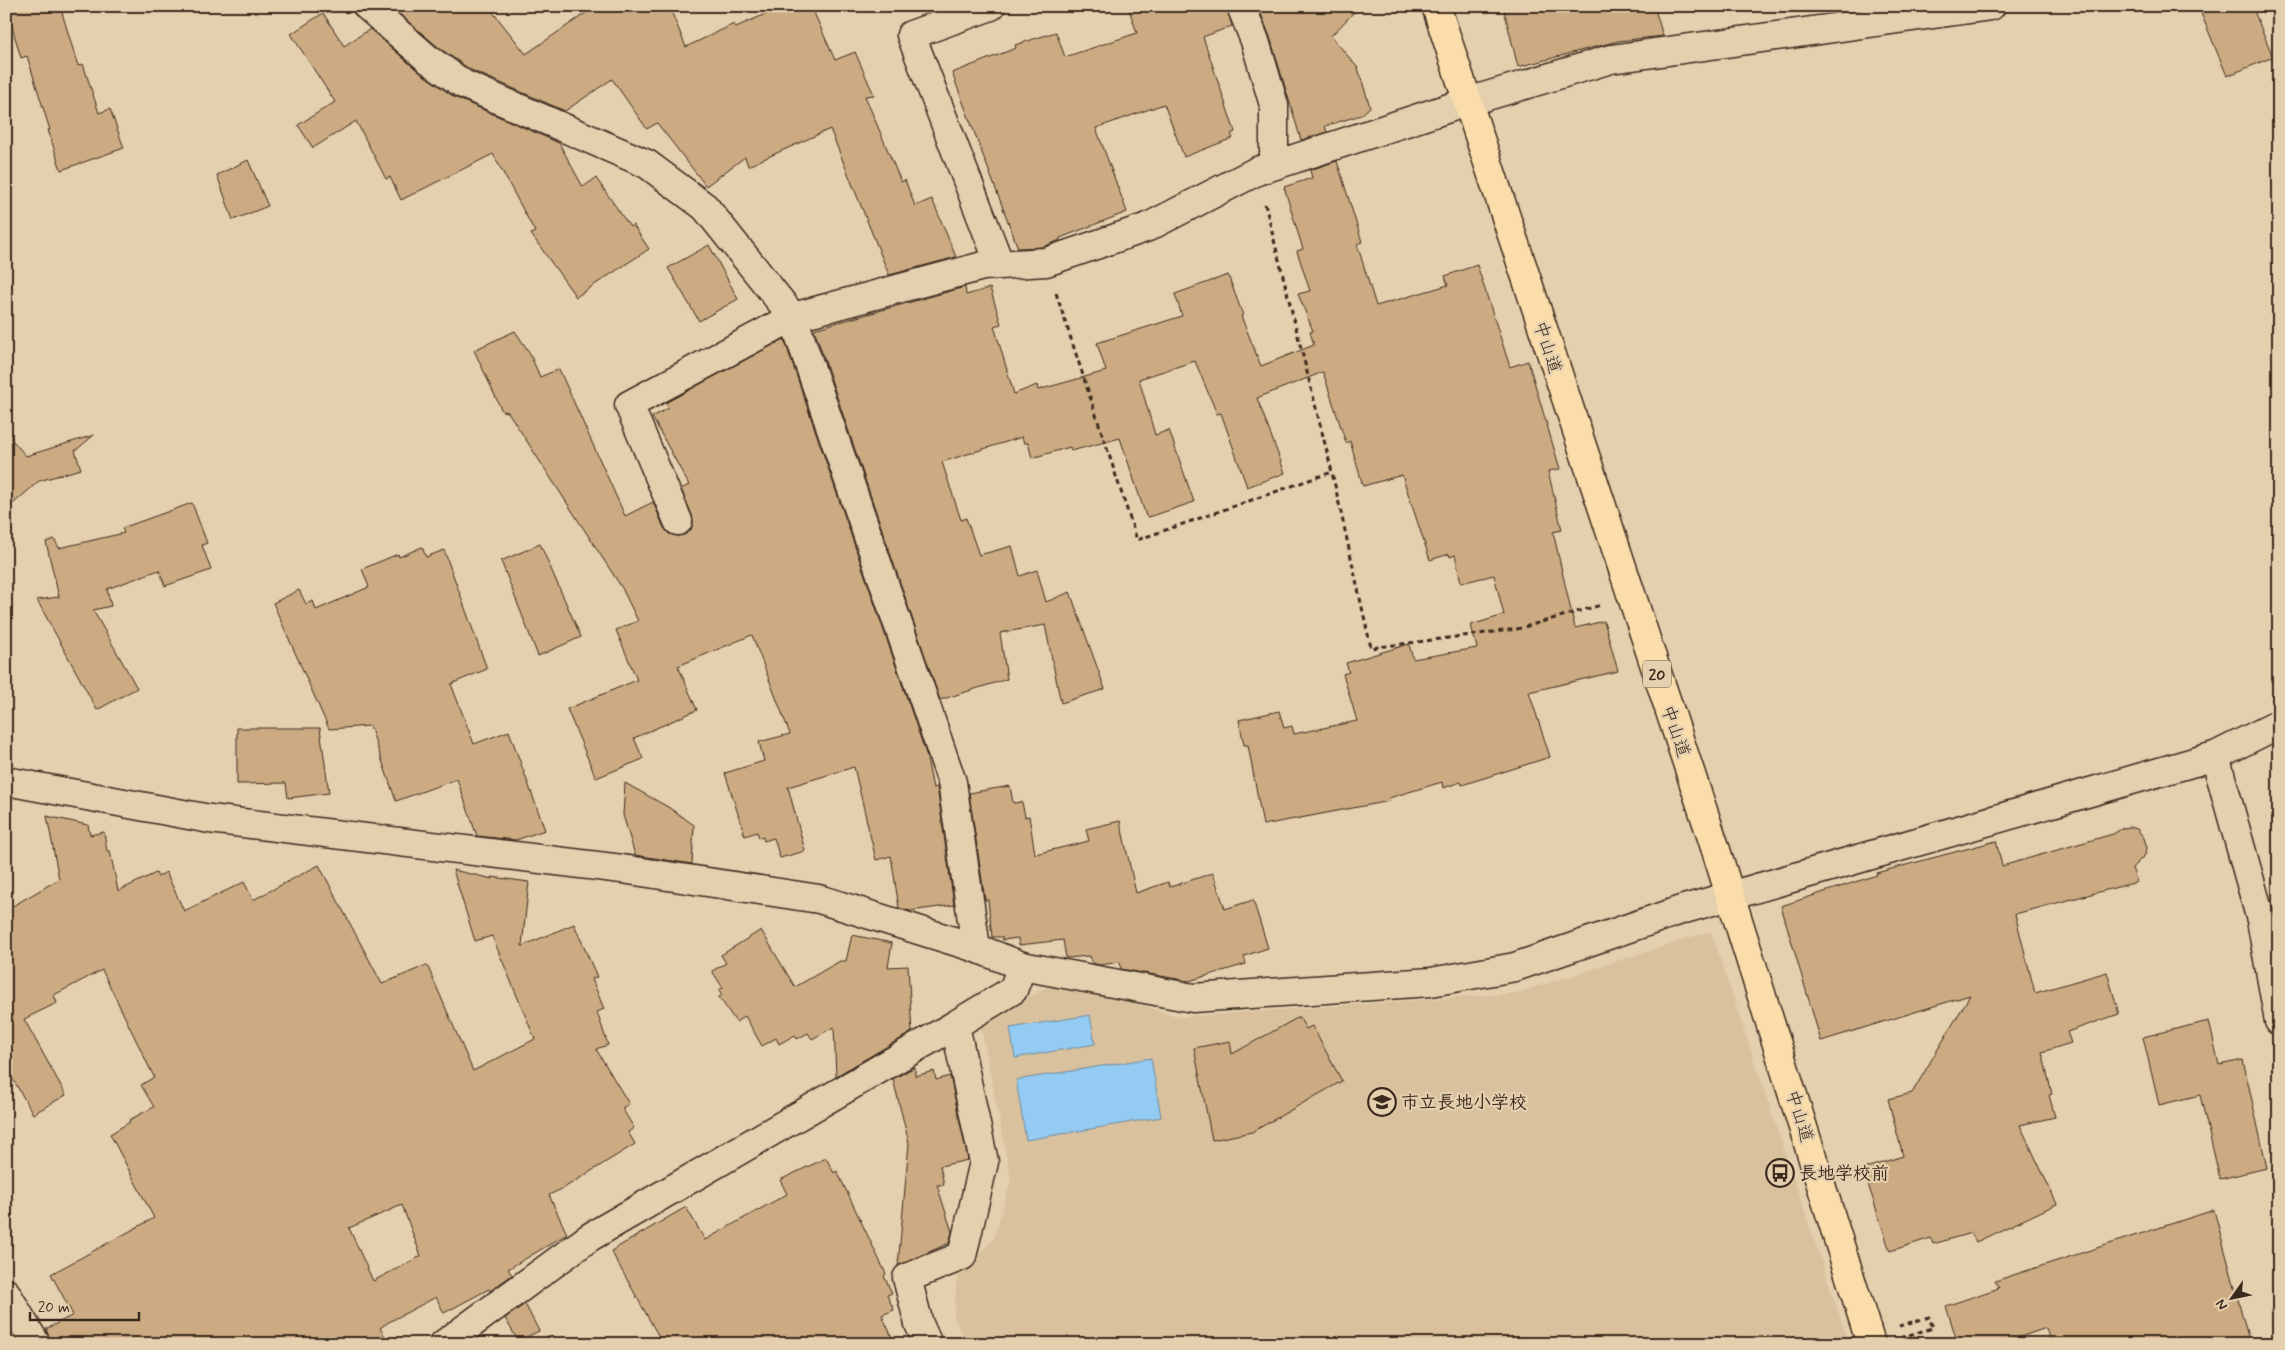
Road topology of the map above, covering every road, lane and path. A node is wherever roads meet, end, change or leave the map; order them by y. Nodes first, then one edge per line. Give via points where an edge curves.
1 (367, 6) edge
2 (991, 6) edge
3 (1242, 6) edge
4 (1436, 6) edge
5 (1991, 6) edge
6 (1466, 102) junction
7 (1265, 168) junction
8 (1046, 262) junction
9 (1000, 265) junction
10 (793, 317) junction
11 (1332, 472) junction
12 (678, 521) dead end
13 (1631, 597) junction
14 (2279, 724) edge
15 (2215, 756) junction
16 (6, 781) edge
17 (1730, 897) junction
18 (2270, 917) edge
19 (976, 948) junction
20 (1022, 966) junction
21 (2279, 1021) edge
22 (955, 1025) junction
23 (6, 1293) edge
24 (1896, 1326) dead end
25 (1903, 1337) dead end
26 (36, 1344) edge
27 (444, 1344) edge
28 (928, 1344) edge
29 (1871, 1344) edge

1 - 10 street via 428,59 463,84 654,169 705,207
2 - 9 street via 911,35
3 - 7 street via 1274,105
4 - 6 highway, 中山道 / 20
5 - 6 street via 1611,59
6 - 7 street
6 - 13 highway, 中山道 / 20
7 - 8 street via 1148,227
7 - 11 path
8 - 9 street
8 - 11 path via 1137,540
9 - 10 street via 983,266
10 - 12 street via 630,405
10 - 19 street via 952,782
11 - 13 path via 1371,648 1517,629
13 - 17 highway, 中山道 / 20
14 - 15 street
15 - 17 street
15 - 18 street
16 - 19 street via 210,819 622,869 819,899
17 - 20 street via 1681,910 1515,967 1430,982 1193,998
17 - 29 highway, 中山道 / 20
18 - 21 street
19 - 20 street
20 - 22 street via 1013,990
22 - 27 street via 590,1237
22 - 28 street via 984,1162 962,1256 907,1278 919,1324
23 - 26 street
24 - 25 path via 1929,1317 1933,1328

